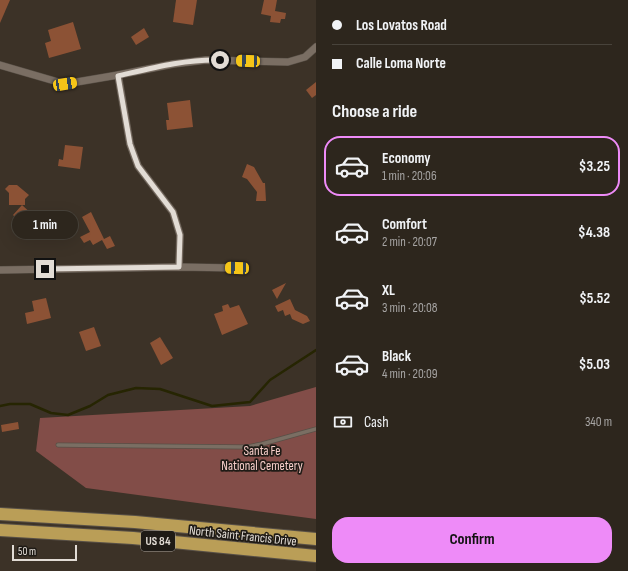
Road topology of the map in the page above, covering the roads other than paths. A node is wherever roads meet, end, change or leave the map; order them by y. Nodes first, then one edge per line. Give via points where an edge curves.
1 (316, 47) edge
2 (0, 65) edge
3 (118, 76) junction
4 (179, 267) junction
5 (237, 268) dead end
6 (0, 270) edge
7 (316, 429) edge
8 (58, 445) dead end
9 (0, 514) edge
10 (0, 530) edge
11 (316, 538) edge
12 (316, 556) edge

1 - 3 street via 305,57 288,62 206,60
2 - 3 street via 65,84
3 - 4 street via 130,144 138,166 173,212 180,235
4 - 5 street
4 - 6 street
7 - 8 lane via 247,447
9 - 11 highway, North Saint Francis Drive / US 84 via 135,522
10 - 12 highway, North Saint Francis Drive / US 84 via 133,538

